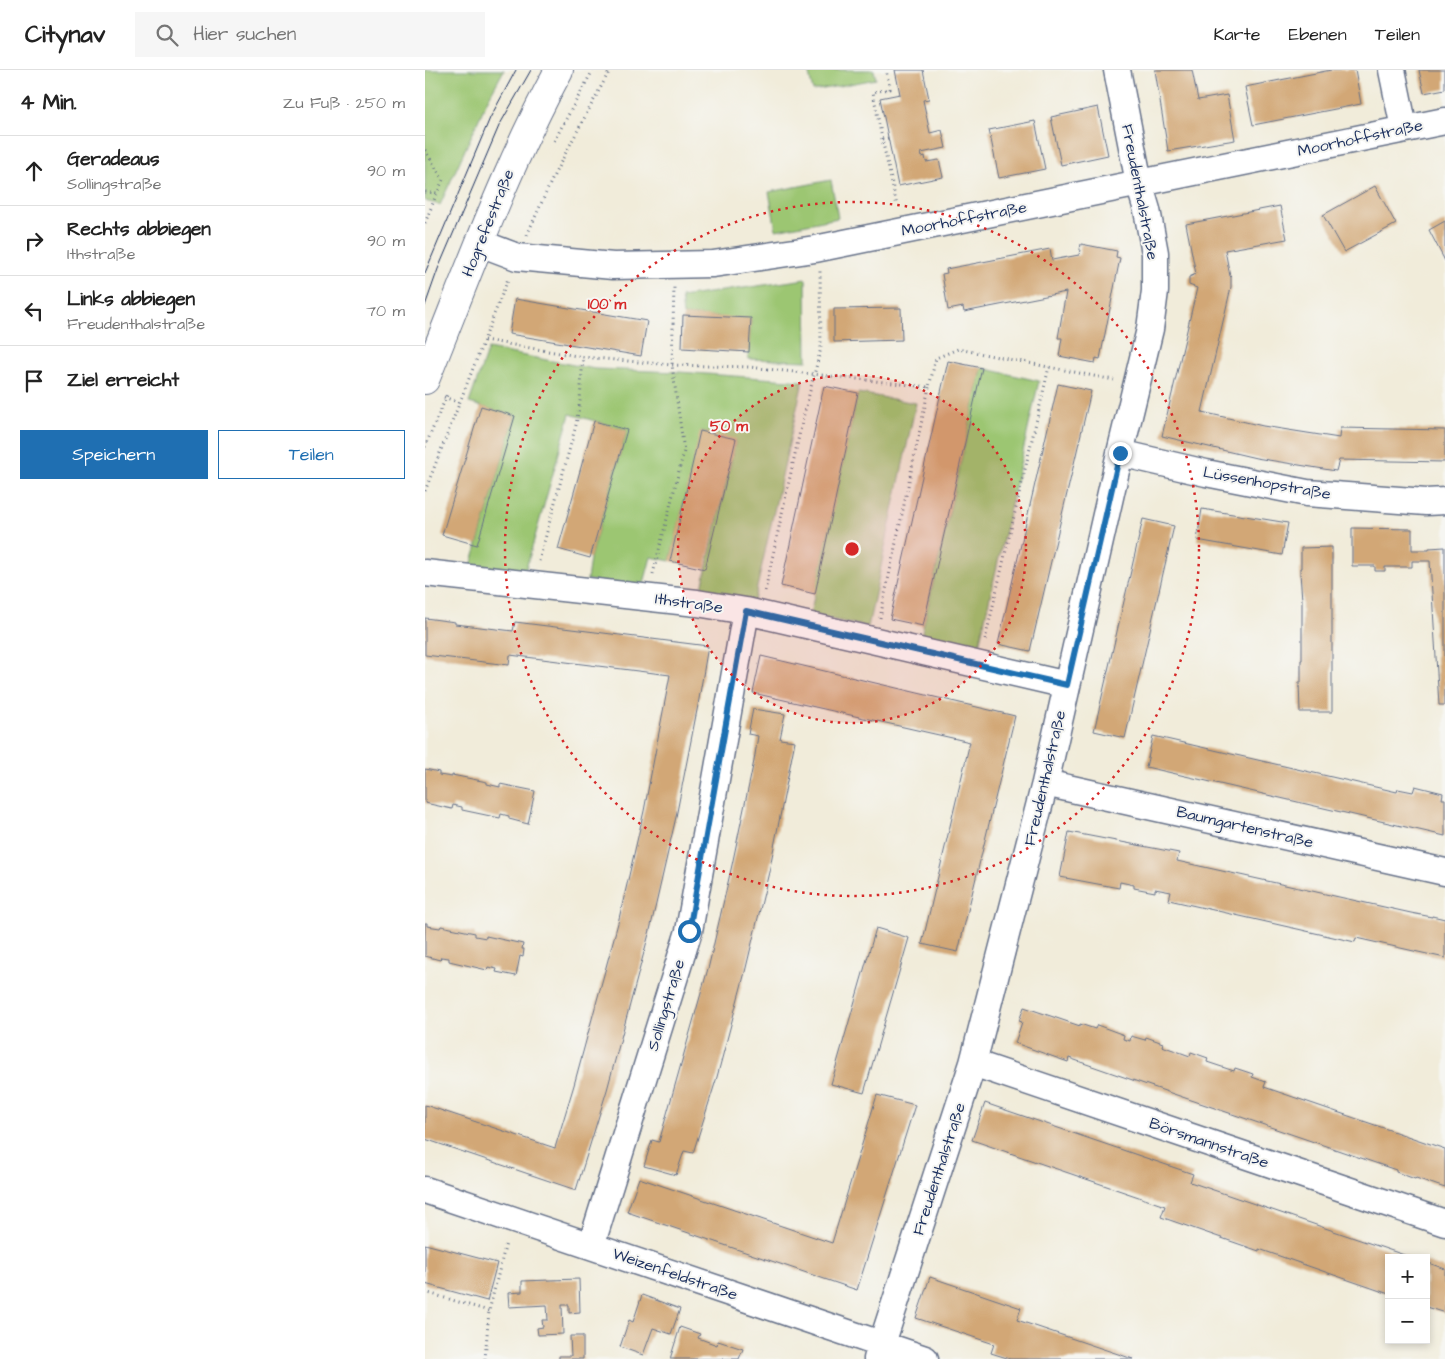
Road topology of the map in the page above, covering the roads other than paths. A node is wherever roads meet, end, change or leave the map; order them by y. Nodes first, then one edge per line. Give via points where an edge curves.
1 (559, 70) edge
2 (1117, 70) edge
3 (1392, 70) edge
4 (1445, 120) edge
5 (1404, 128) junction
6 (1139, 183) junction
7 (479, 243) junction
8 (425, 380) edge
9 (1120, 453) junction
10 (1445, 501) edge
11 (425, 573) edge
12 (753, 613) junction
13 (1067, 685) junction
14 (1045, 783) junction
15 (1445, 872) edge
16 (973, 1063) junction
17 (425, 1190) edge
18 (1445, 1224) edge
19 (591, 1246) junction
20 (880, 1351) edge
21 (925, 1359) edge

1 - 7 street, Hogrefestraße via 538,108
2 - 6 street, Freudenthalstraße
3 - 5 street
4 - 5 street, Moorhoffstraße
5 - 6 street, Moorhoffstraße
6 - 7 street, Moorhoffstraße via 815,249 713,264 613,266 517,257
6 - 9 street, Freudenthalstraße via 1155,252 1155,291 1151,329
7 - 8 street, Hogrefestraße
9 - 10 street, Lüssenhopstraße via 1307,493
9 - 13 street, Freudenthalstraße
11 - 12 street, Ithstraße via 697,603
12 - 13 street, Ithstraße
12 - 19 street, Sollingstraße via 689,931
13 - 14 street, Freudenthalstraße
14 - 15 street, Baumgartenstraße
14 - 16 street, Freudenthalstraße
16 - 18 street, Börsmannstraße
16 - 20 street, Freudenthalstraße
17 - 19 street, Weizenfeldstraße
19 - 20 street, Weizenfeldstraße
20 - 21 street, Weizenfeldstraße

